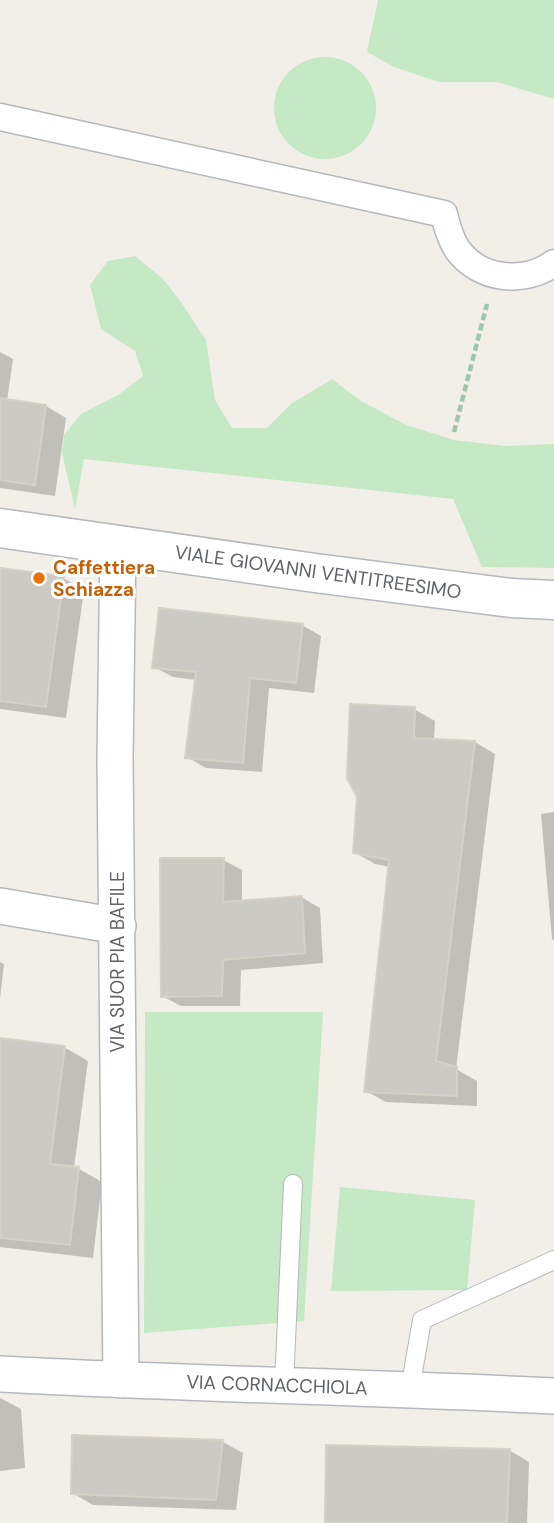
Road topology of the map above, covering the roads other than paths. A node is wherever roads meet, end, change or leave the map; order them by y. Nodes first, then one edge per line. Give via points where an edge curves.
1 (0, 117) edge
2 (554, 263) edge
3 (0, 528) edge
4 (118, 544) junction
5 (554, 600) edge
6 (0, 906) edge
7 (118, 926) junction
8 (293, 1184) dead end
9 (554, 1260) edge
10 (0, 1374) edge
11 (121, 1380) junction
12 (284, 1385) junction
13 (410, 1389) junction
14 (554, 1396) edge

1 - 2 street via 444,214 458,250 472,264 494,274 528,276
3 - 4 street, VIALE GIOVANNI VENTITREESIMO
4 - 5 street, VIALE GIOVANNI VENTITREESIMO via 438,589
4 - 7 street, VIA SUOR PIA BAFILE
6 - 7 street
7 - 11 street, VIA SUOR PIA BAFILE
8 - 12 lane
9 - 13 lane via 422,1320
10 - 11 street, VIA CORNACCHIOLA
11 - 12 street, VIA CORNACCHIOLA
12 - 13 street, VIA CORNACCHIOLA
13 - 14 street, VIA CORNACCHIOLA

